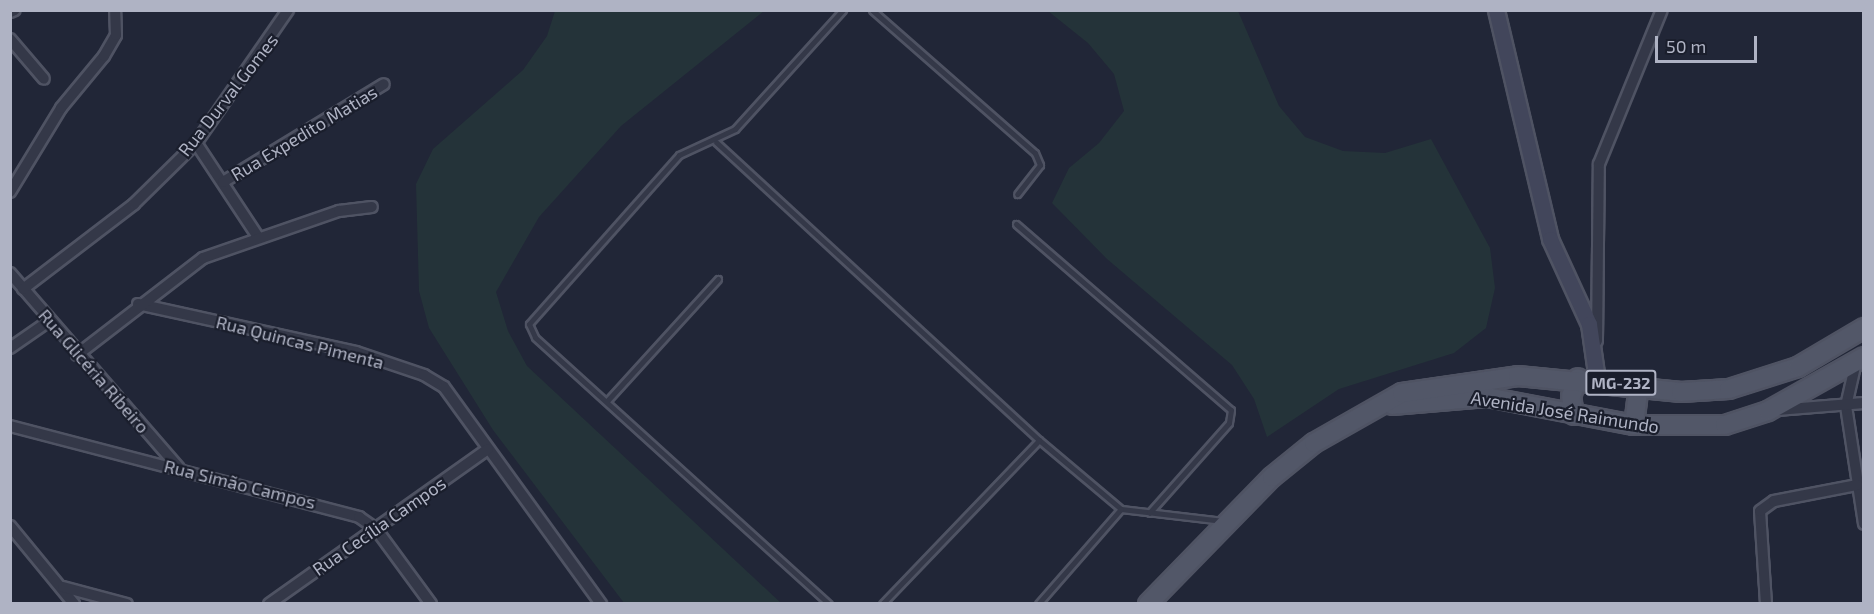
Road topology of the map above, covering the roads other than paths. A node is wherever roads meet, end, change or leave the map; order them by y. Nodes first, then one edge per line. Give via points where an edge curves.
1 (115, 10) edge
2 (288, 10) edge
3 (843, 10) edge
4 (872, 10) edge
5 (1496, 10) edge
6 (1662, 10) edge
7 (10, 39) edge
8 (44, 79) dead end
9 (384, 84) dead end
10 (716, 142) junction
11 (196, 143) junction
12 (223, 182) junction
13 (10, 192) edge
14 (1017, 194) dead end
15 (372, 207) dead end
16 (1016, 224) dead end
17 (258, 237) junction
18 (10, 273) edge
19 (718, 279) dead end
20 (23, 289) junction
21 (138, 304) junction
22 (49, 321) junction
23 (1863, 328) edge
24 (10, 348) edge
25 (1597, 354) junction
26 (77, 355) junction
27 (1860, 359) edge
28 (1578, 378) junction
29 (1597, 380) junction
30 (1639, 385) junction
31 (607, 401) junction
32 (1863, 403) edge
33 (1846, 406) junction
34 (1369, 410) junction
35 (1768, 411) junction
36 (1574, 415) junction
37 (1634, 424) junction
38 (10, 426) edge
39 (1039, 440) junction
40 (488, 449) junction
41 (179, 468) junction
42 (1857, 485) junction
43 (1121, 509) junction
44 (1149, 513) junction
45 (1225, 521) junction
46 (1863, 524) edge
47 (10, 526) edge
48 (376, 529) junction
49 (63, 587) junction
50 (74, 603) edge
51 (127, 603) edge
52 (269, 603) edge
53 (431, 603) edge
54 (601, 603) edge
55 (829, 603) edge
56 (882, 603) edge
57 (1038, 603) edge
58 (1148, 603) edge
59 (1766, 603) edge

1 - 13 street via 116,35 104,56 61,108
2 - 11 street, Rua Durval Gomes
3 - 10 lane via 735,129
4 - 14 lane via 1035,153 1040,165
5 - 25 street via 1550,239
6 - 25 street via 1599,164
7 - 8 street
9 - 12 street, Rua Expedito Matias
10 - 31 lane via 693,146 679,155 531,316 534,337
10 - 39 lane
11 - 12 street
11 - 20 street, Rua Durval Gomes via 134,204
12 - 17 street
15 - 17 street via 339,212
16 - 44 lane via 1231,410 1229,423
17 - 21 street via 203,258
18 - 20 street, Rua Glicéria Ribeiro
19 - 31 lane
20 - 22 street, Rua Glicéria Ribeiro
21 - 26 street
21 - 40 street, Rua Quincas Pimenta via 356,352 424,375 461,405
22 - 24 street
22 - 26 street, Rua Glicéria Ribeiro
23 - 30 main road, Avenida José Raimundo / MG-232 via 1798,368 1729,389 1681,392
25 - 29 street
26 - 41 street, Rua Glicéria Ribeiro
27 - 33 street
27 - 35 main road, Avenida José Raimundo / MG-232
28 - 29 main road, Avenida José Raimundo / MG-232
28 - 34 main road, Avenida José Raimundo / MG-232 via 1451,382 1417,388
28 - 36 main road via 1571,396
29 - 30 main road, Avenida José Raimundo / MG-232
30 - 37 main road
31 - 55 lane
32 - 33 street
33 - 35 street
33 - 42 street
34 - 36 main road, Avenida José Raimundo / MG-232 via 1448,396 1487,397
34 - 45 main road, MG-232 via 1314,443
35 - 37 main road, Avenida José Raimundo / MG-232 via 1725,425
36 - 37 main road, Avenida José Raimundo / MG-232
38 - 41 street, Rua Simão Campos
39 - 43 lane
39 - 56 lane
40 - 48 street, Rua Cecília Campos
40 - 54 street, Rua Quincas Pimenta
41 - 48 street, Rua Simão Campos via 338,508
42 - 46 street
42 - 59 street via 1774,501 1760,511
43 - 44 lane
43 - 57 lane
44 - 45 lane
45 - 58 main road, MG-232
47 - 49 street
48 - 52 street, Rua Cecília Campos
48 - 53 street, Rua Simão Campos
49 - 50 street
49 - 51 street

